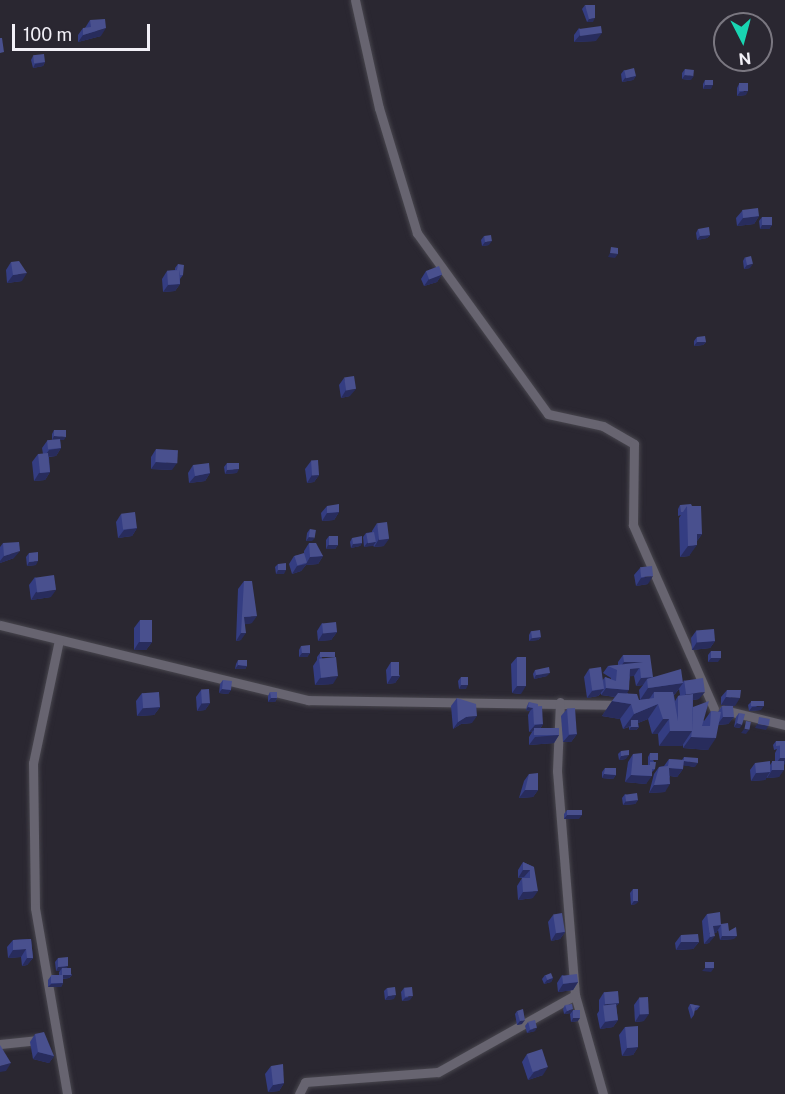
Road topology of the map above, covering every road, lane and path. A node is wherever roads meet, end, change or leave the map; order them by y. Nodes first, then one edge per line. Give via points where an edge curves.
1 (355, 0) edge
2 (0, 625) edge
3 (59, 640) junction
4 (560, 702) junction
5 (634, 705) edge
6 (703, 709) edge
7 (714, 709) junction
8 (785, 725) edge
9 (575, 995) junction
10 (53, 1039) junction
11 (0, 1044) edge
12 (67, 1094) edge
13 (299, 1094) edge
14 (603, 1094) edge

1 - 7 street via 379,108 417,233 548,414 603,426 634,444 633,525
2 - 3 street
3 - 4 street via 308,700
3 - 10 street via 33,763 35,908
4 - 5 street
4 - 9 street via 557,771
6 - 7 street
7 - 8 street
9 - 13 street via 438,1072 305,1082
9 - 14 street
10 - 11 street
10 - 12 street

